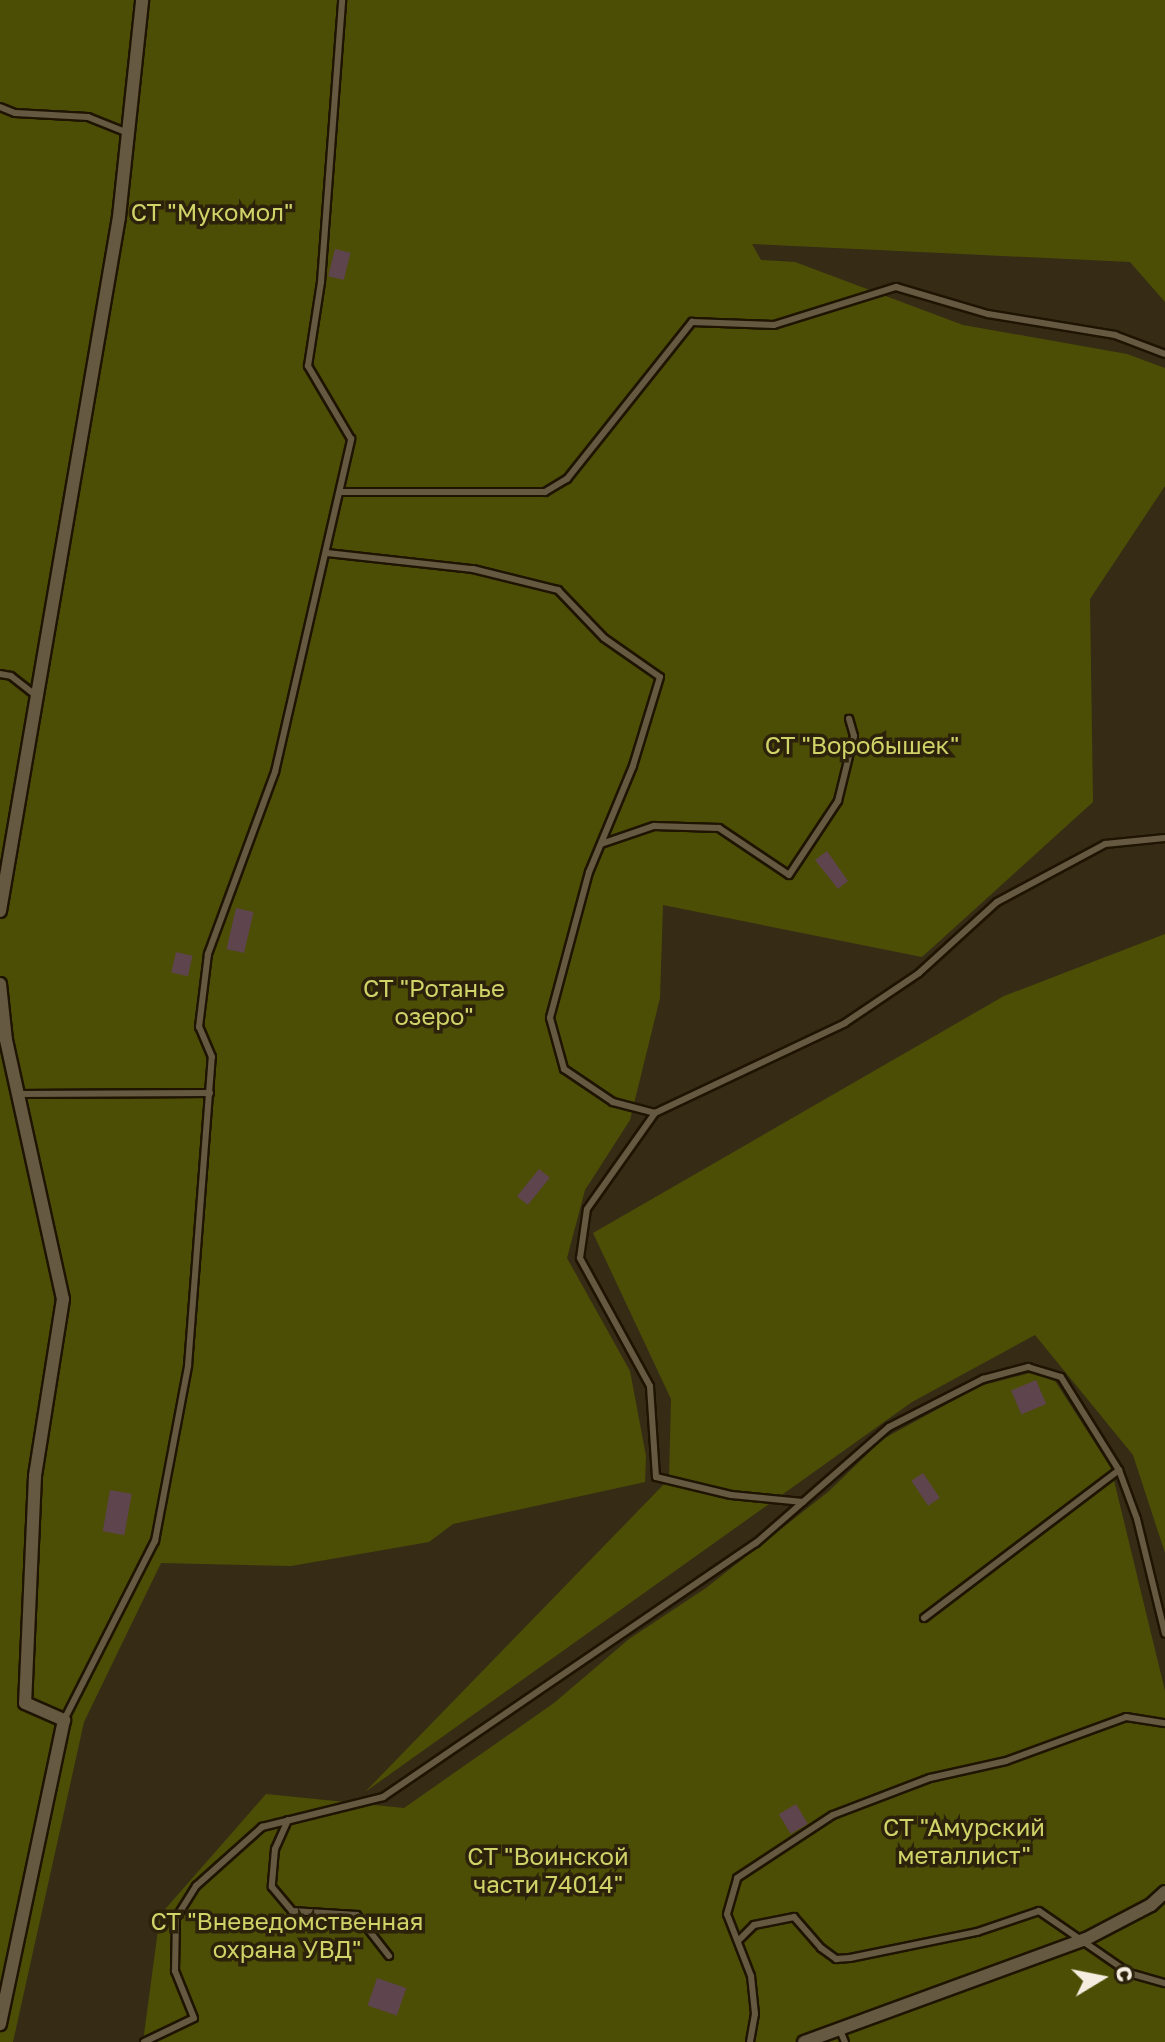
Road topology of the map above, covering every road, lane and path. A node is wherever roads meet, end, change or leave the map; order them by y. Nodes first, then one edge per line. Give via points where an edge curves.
1 (142, 0) edge
2 (342, 0) edge
3 (0, 107) edge
4 (128, 133) junction
5 (1165, 354) edge
6 (340, 492) junction
7 (327, 553) junction
8 (0, 674) edge
9 (37, 696) junction
10 (849, 719) dead end
11 (1165, 838) edge
12 (601, 844) junction
13 (0, 911) edge
14 (0, 984) edge
15 (210, 1093) junction
16 (18, 1094) junction
17 (655, 1113) junction
18 (1119, 1470) junction
19 (803, 1502) junction
20 (924, 1618) dead end
21 (1165, 1634) edge
22 (64, 1720) junction
23 (1165, 1723) edge
24 (288, 1820) junction
25 (1165, 1892) edge
26 (739, 1940) junction
27 (1078, 1942) junction
28 (389, 1956) dead end
29 (1165, 1983) edge
30 (0, 2024) edge
31 (839, 2028) junction
32 (144, 2042) edge
33 (750, 2042) edge
34 (804, 2042) edge
35 (845, 2042) edge

1 - 4 street
2 - 6 lane via 321,282 308,366 351,439
3 - 4 lane via 15,113 88,117
4 - 9 street via 119,217
5 - 6 lane via 1115,335 988,314 896,287 774,325 692,322 567,479 545,492
6 - 7 lane
7 - 12 lane via 473,569 558,590 604,638 660,677 633,766
7 - 15 lane via 275,772 208,954 199,1027 212,1057
8 - 9 lane
9 - 13 street
10 - 12 lane via 854,736 838,801 789,875 719,828 654,826
11 - 17 lane via 1105,844 997,902 919,973 845,1023
12 - 17 lane via 550,1018 564,1069 613,1102
14 - 16 street
15 - 16 lane
15 - 22 lane via 188,1366 155,1541
16 - 22 street via 63,1299 35,1476 25,1703
17 - 19 lane via 587,1209 580,1258 650,1386 656,1477 731,1495
18 - 19 lane via 1061,1377 1028,1367 983,1379 889,1427
18 - 20 lane
18 - 21 lane
19 - 24 lane via 717,1571 383,1797
22 - 30 street
23 - 26 lane via 1126,1717 1006,1761 930,1778 833,1815 737,1878 727,1914
24 - 28 lane via 275,1849 272,1887 292,1911 357,1915
24 - 32 lane via 262,1827 196,1886 176,1918 175,1971 194,2018
25 - 27 street via 1151,1905
26 - 27 lane via 754,1925 794,1917 828,1954 850,1958 977,1932 1039,1911 1058,1920
26 - 33 lane via 751,1976 755,2014
27 - 29 lane via 1129,1973
27 - 31 street
31 - 34 street
31 - 35 lane

